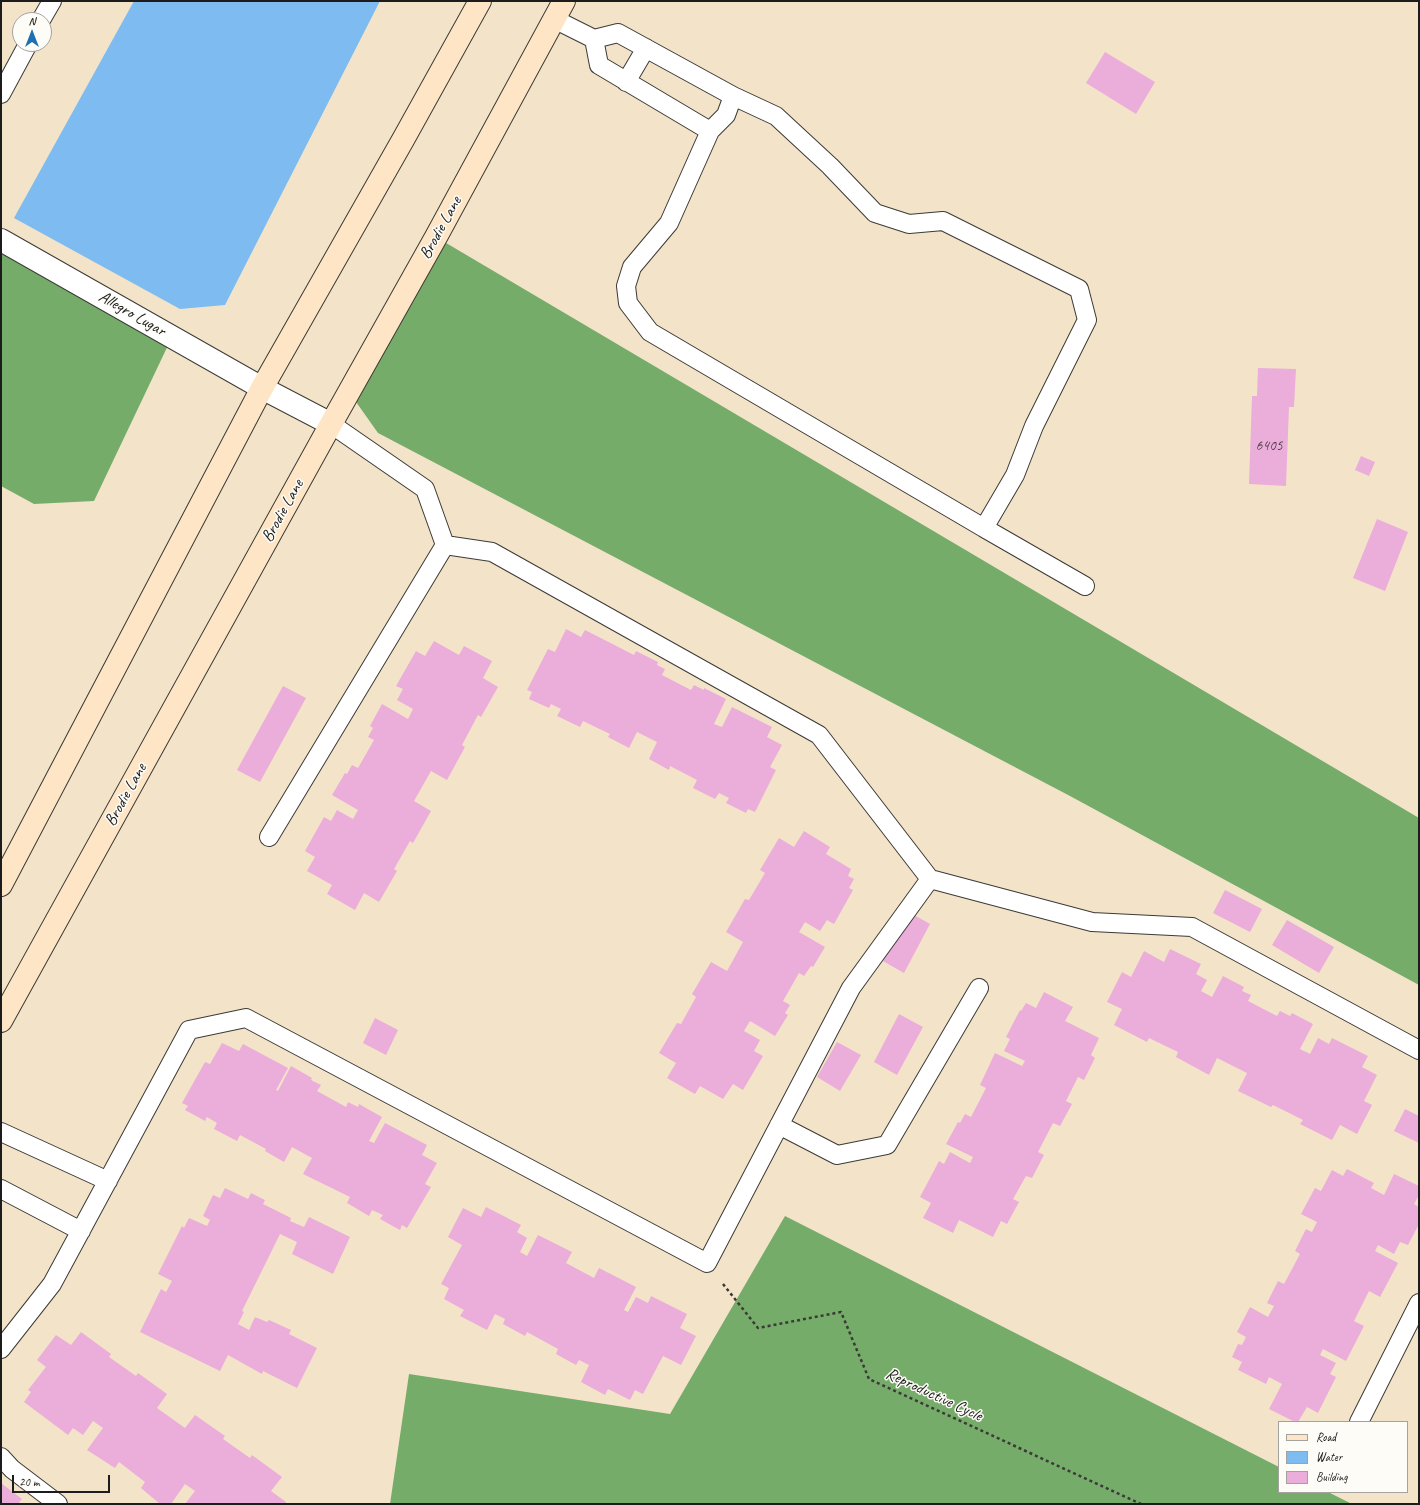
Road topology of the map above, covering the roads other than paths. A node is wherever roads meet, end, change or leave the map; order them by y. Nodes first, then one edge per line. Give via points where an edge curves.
1 (52, 1) edge
2 (480, 1) edge
3 (559, 10) edge
4 (46, 12) edge
5 (594, 40) junction
6 (646, 48) junction
7 (24, 52) edge
8 (626, 82) junction
9 (1, 94) edge
10 (733, 96) junction
11 (710, 131) junction
12 (1, 240) edge
13 (262, 388) junction
14 (331, 424) junction
15 (984, 528) junction
16 (445, 544) junction
17 (1085, 586) dead end
18 (269, 837) dead end
19 (930, 879) junction
20 (1, 885) edge
21 (979, 988) dead end
22 (1, 1021) edge
23 (1419, 1050) edge
24 (779, 1125) junction
25 (1, 1132) edge
26 (108, 1181) junction
27 (1, 1189) edge
28 (81, 1231) junction
29 (1419, 1303) edge
30 (1, 1349) edge
31 (1360, 1421) edge
32 (1, 1456) edge
33 (58, 1504) edge

1 - 4 lane
2 - 13 main road
3 - 5 lane
3 - 14 main road, Brodie Lane
5 - 6 lane via 618,33
5 - 8 lane via 599,65
6 - 8 lane
6 - 10 lane
7 - 9 lane
8 - 11 lane
10 - 11 lane via 726,115
10 - 15 lane via 776,116 875,212 909,224 943,221 1079,289 1087,320 1034,426 1015,475
11 - 15 lane via 669,223 632,267 626,286 628,303 650,332
12 - 13 street, Allegro Lugar
13 - 14 street, Allegro Lugar
13 - 20 main road
14 - 16 lane via 425,489
14 - 22 main road, Brodie Lane
15 - 17 lane
16 - 18 lane
16 - 19 lane via 492,552 819,735
19 - 23 lane via 1092,922 1192,927
19 - 24 lane via 850,988
21 - 24 lane via 887,1145 837,1155
24 - 26 lane via 707,1263 246,1018 189,1030
25 - 26 lane
26 - 28 lane
27 - 28 lane
28 - 30 lane via 52,1284
29 - 31 lane
32 - 33 lane via 12,1469

